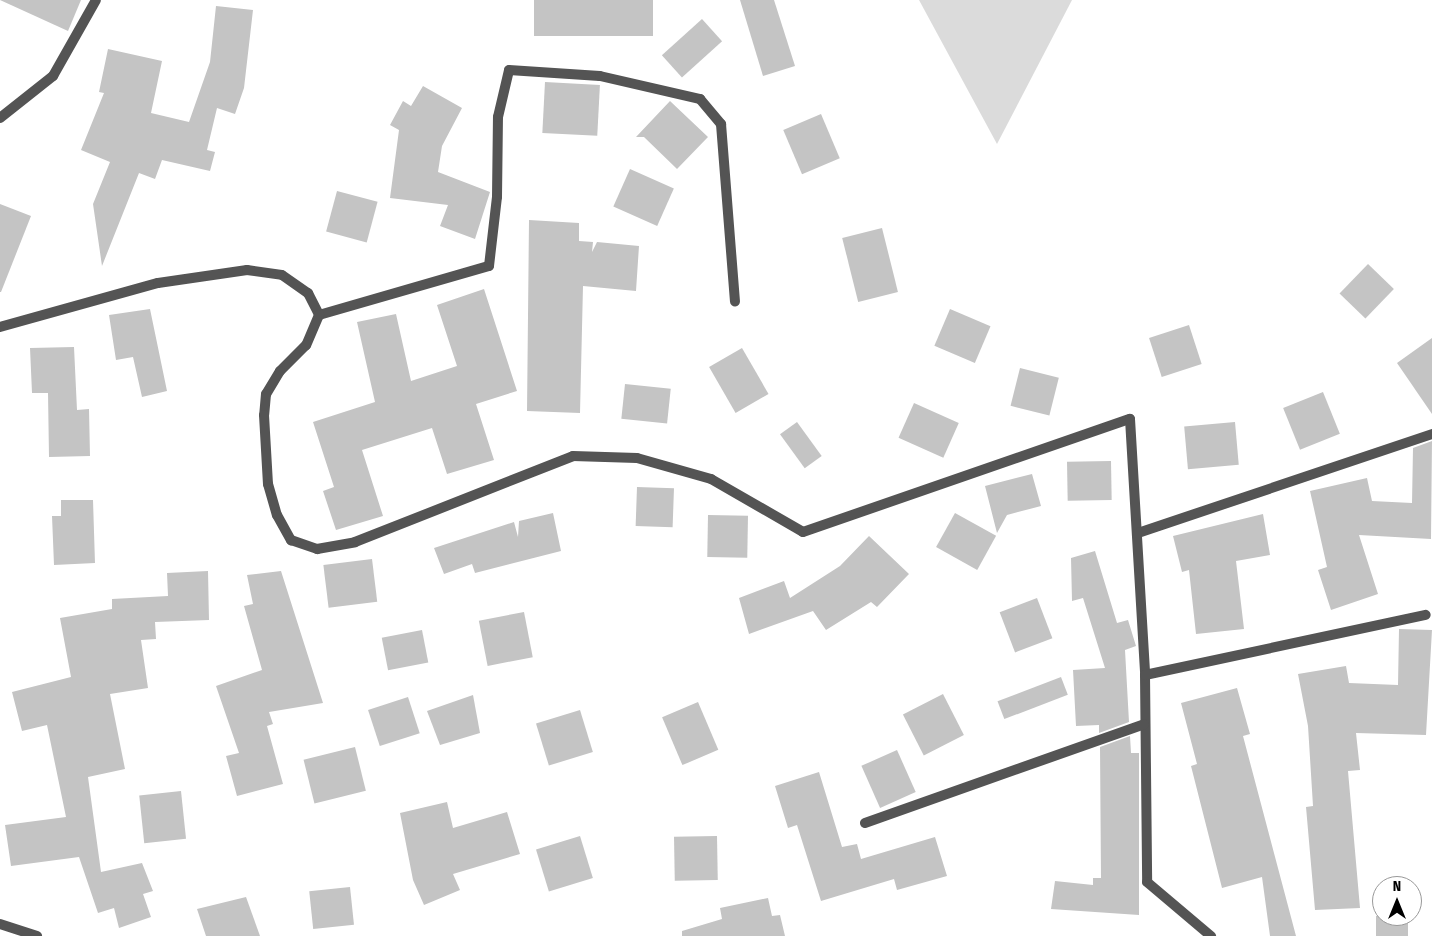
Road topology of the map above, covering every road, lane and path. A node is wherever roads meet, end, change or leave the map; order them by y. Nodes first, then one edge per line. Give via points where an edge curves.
1 (96, 0) edge
2 (0, 118) edge
3 (735, 301) dead end
4 (319, 316) junction
5 (0, 327) edge
6 (1432, 434) edge
7 (1138, 533) junction
8 (1426, 615) dead end
9 (1145, 675) junction
10 (1144, 724) junction
11 (865, 823) dead end
12 (0, 924) edge
13 (37, 936) edge
14 (1211, 936) edge

1 - 2 street via 53,76
3 - 4 street via 721,124 700,99 600,76 509,70 498,118 496,197 489,266
4 - 5 street via 308,293 282,275 247,270 158,282
4 - 7 street via 306,345 280,371 266,394 264,415 268,484 277,515 291,540 317,548 355,542 573,456 637,458 711,479 803,532 1130,419
6 - 7 street
7 - 9 street
8 - 9 street
9 - 10 street
10 - 11 street
10 - 14 street via 1147,882
12 - 13 street

